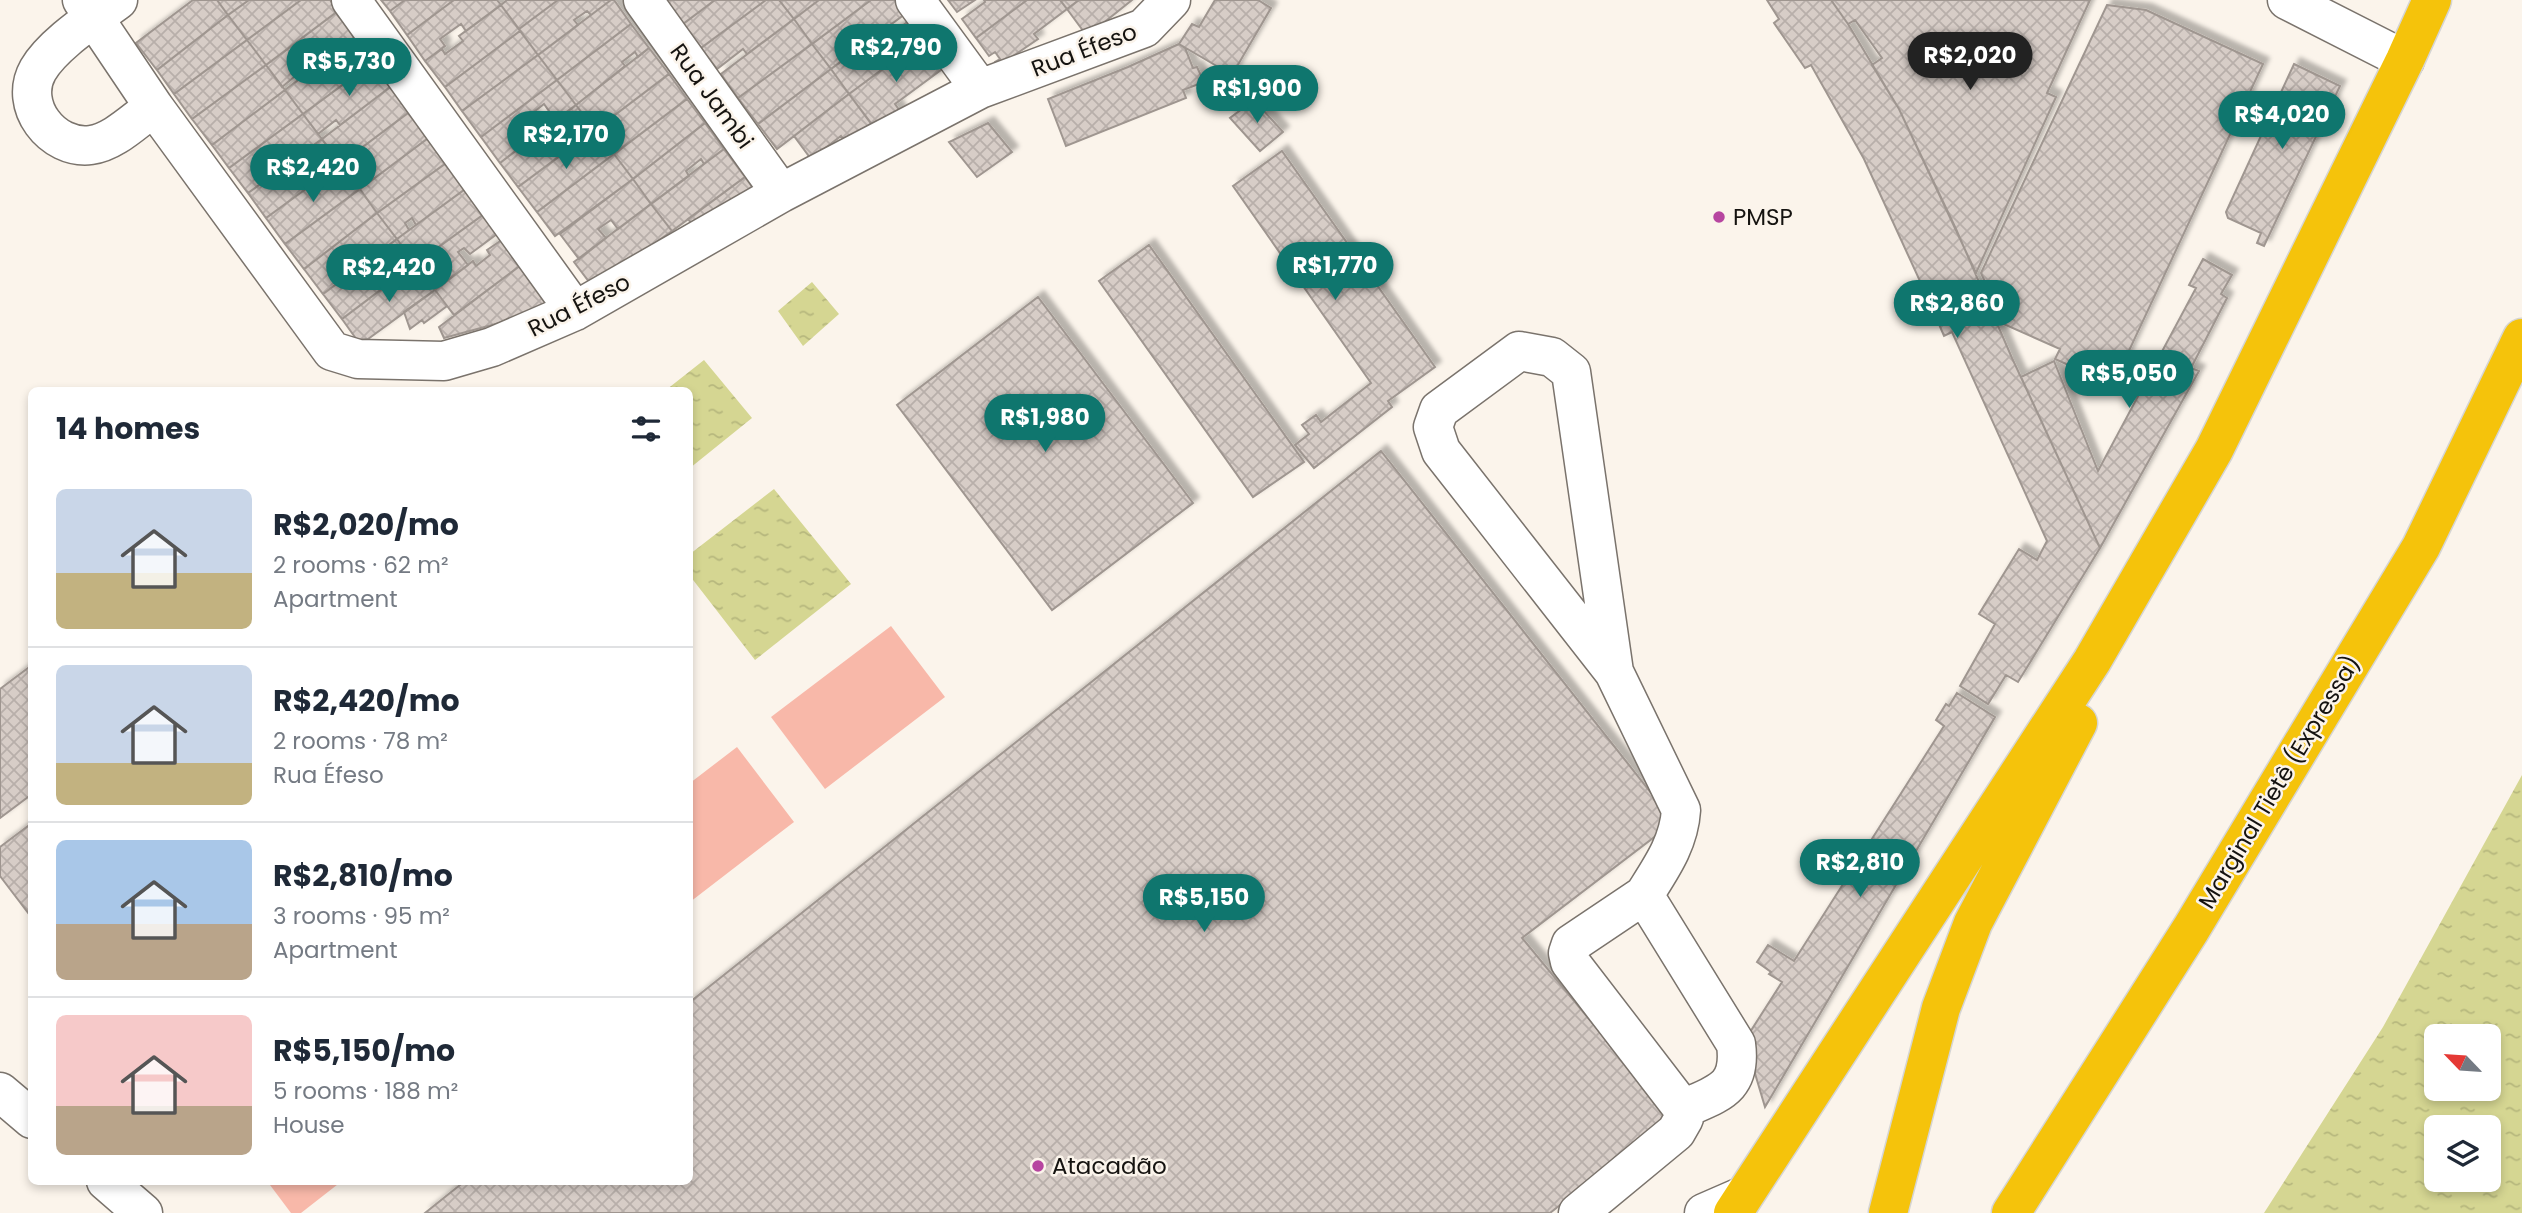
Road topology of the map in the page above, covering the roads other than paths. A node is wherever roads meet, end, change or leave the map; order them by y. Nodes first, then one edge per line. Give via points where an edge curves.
1 (351, 0) edge
2 (643, 0) edge
3 (915, 0) edge
4 (1171, 0) edge
5 (2287, 0) edge
6 (2432, 0) edge
7 (98, 6) edge
8 (2405, 60) junction
9 (980, 89) junction
10 (154, 107) junction
11 (781, 192) junction
12 (575, 311) junction
13 (2522, 338) edge
14 (2092, 661) junction
15 (1614, 672) junction
16 (1644, 895) junction
17 (1683, 1109) junction
18 (111, 1185) edge
19 (1738, 1205) edge
20 (143, 1213) edge
21 (1578, 1213) edge
22 (1704, 1213) edge
23 (1888, 1213) edge
24 (2011, 1213) edge

1 - 12 street
2 - 11 street, Rua Jambi
3 - 9 street
4 - 9 street, Rua Éfeso via 1144,28
5 - 8 street
6 - 8 highway
7 - 10 street, Rua Éfeso
7 - 10 street via 38,69 33,82 38,117 54,136 89,146 101,143
8 - 14 highway via 2214,450
9 - 11 street, Rua Éfeso
10 - 12 street, Rua Éfeso via 332,351 358,359 444,361 492,347
11 - 12 street, Rua Éfeso
13 - 24 highway, Marginal Tietê (Expressa) via 2421,547 2191,929
14 - 19 highway
14 - 23 highway via 2089,702 1973,923 1941,1008
15 - 15 street via 1441,451 1433,428 1439,410 1519,351 1552,357 1571,372
15 - 16 street via 1681,810 1671,851
16 - 17 street via 1737,1044 1735,1074 1726,1090
16 - 17 street via 1571,944 1568,953 1570,962
17 - 21 street via 1684,1118 1676,1132
18 - 20 street
19 - 22 street

